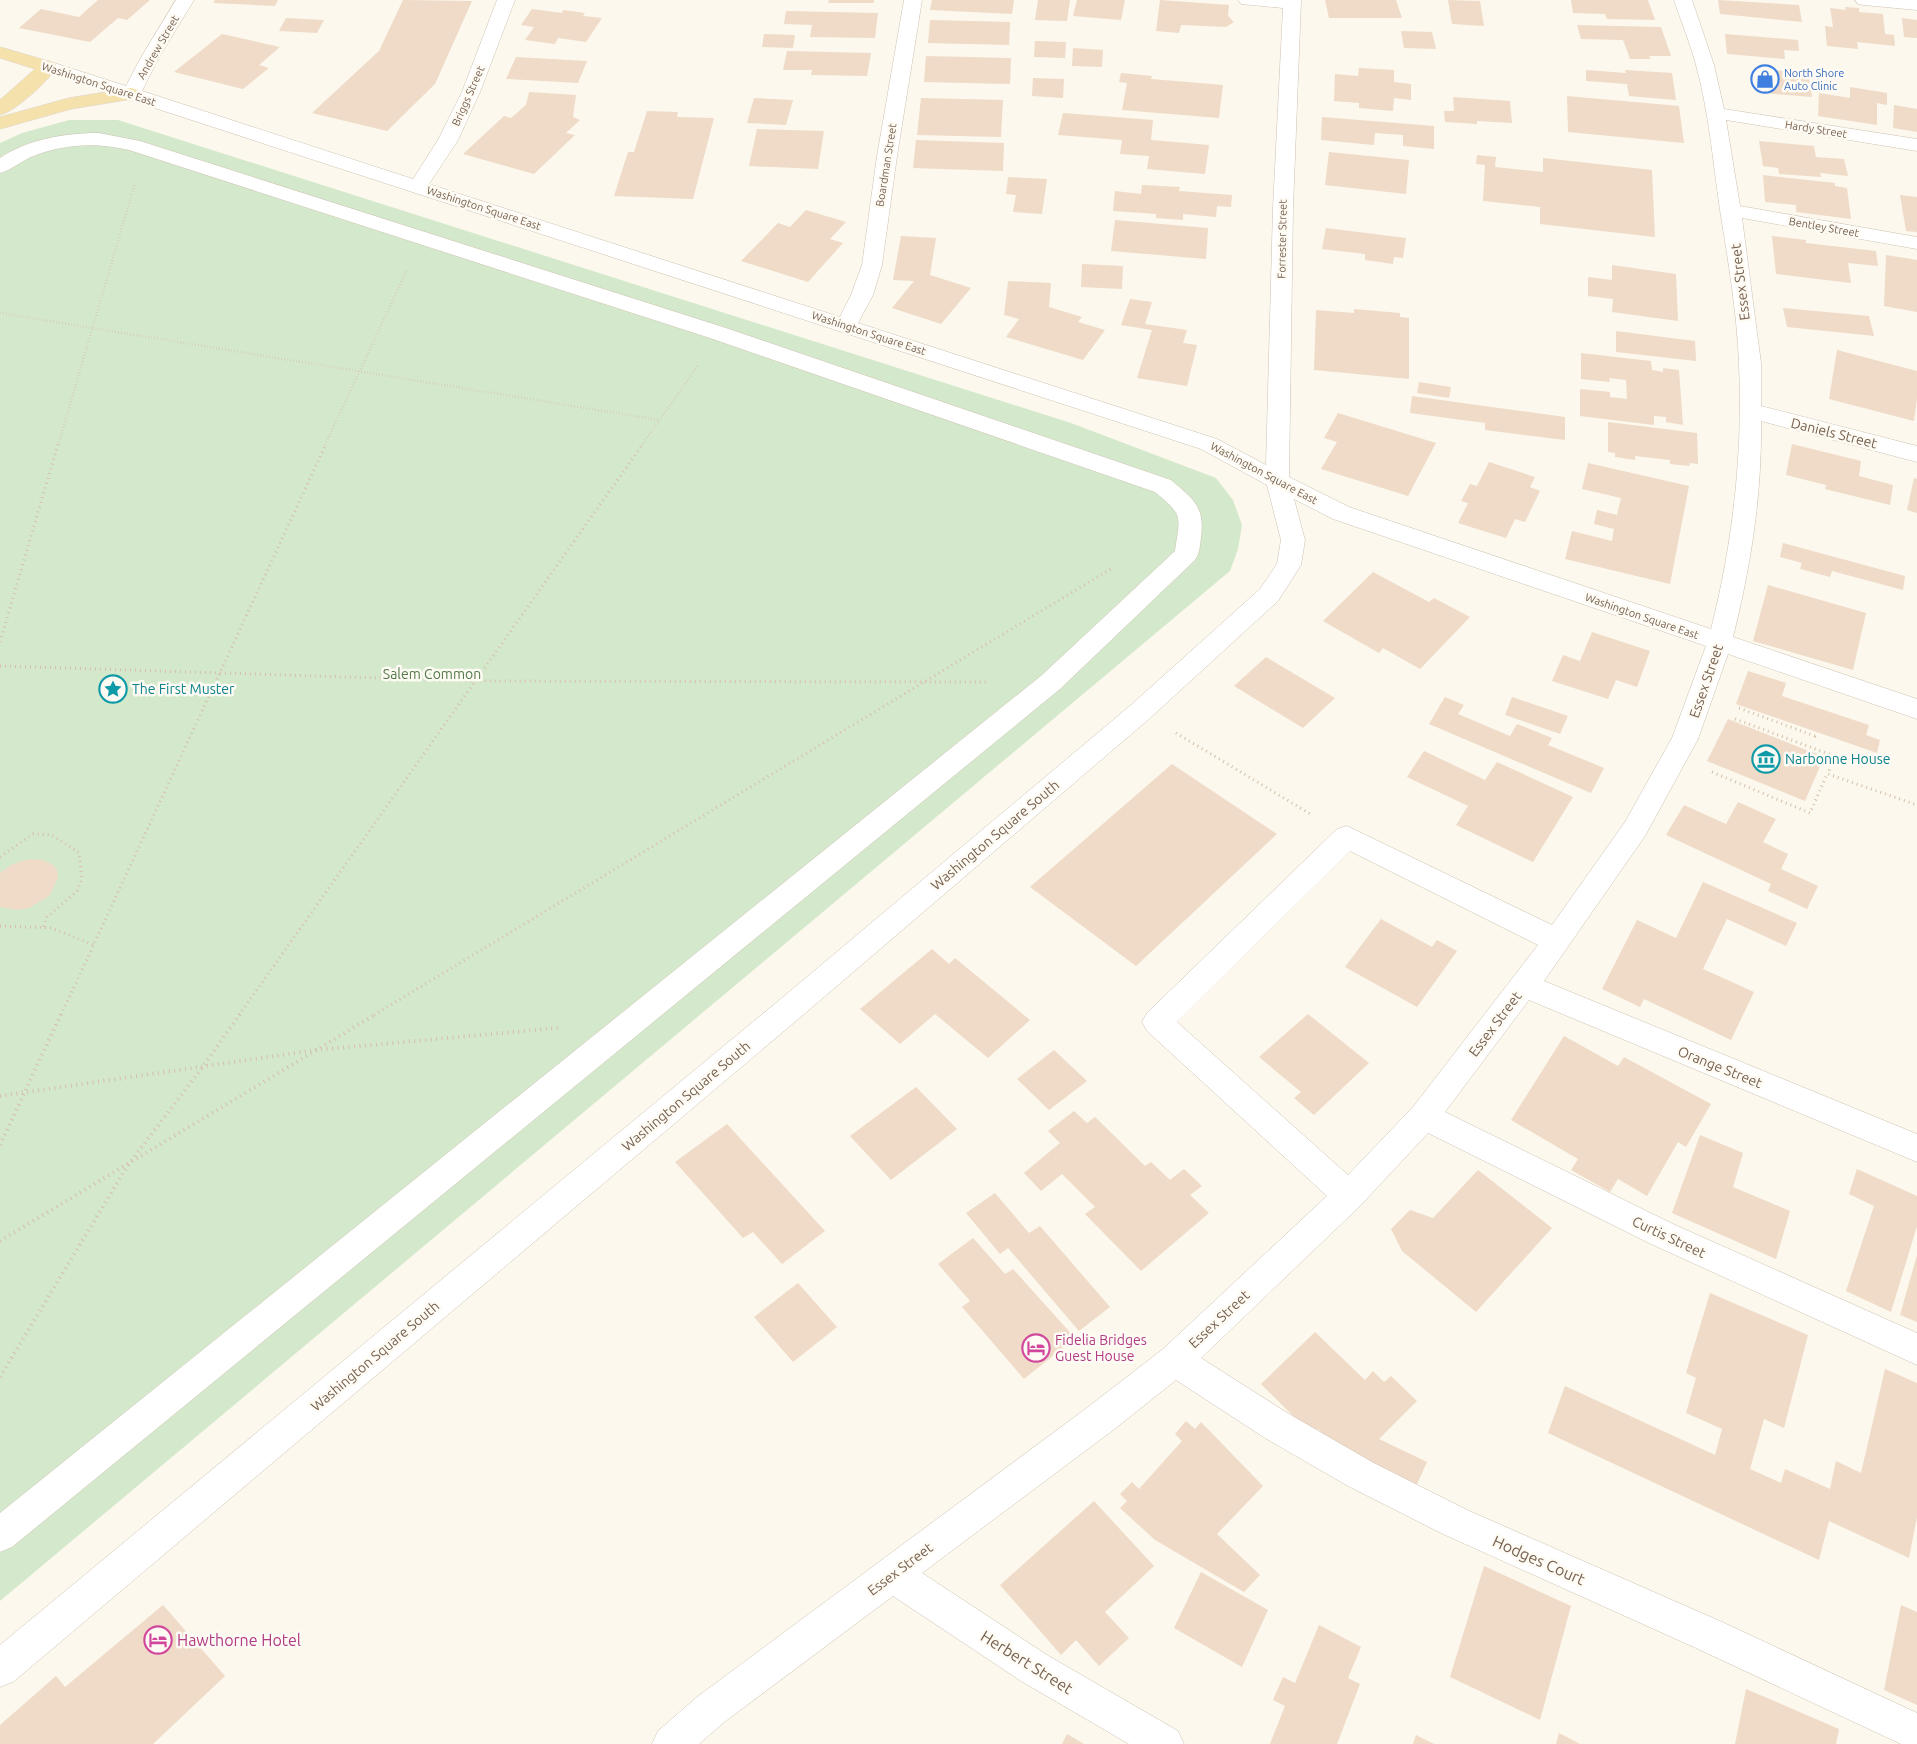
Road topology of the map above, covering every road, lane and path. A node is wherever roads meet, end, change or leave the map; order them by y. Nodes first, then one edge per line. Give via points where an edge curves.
1 (185, 0) edge
2 (506, 0) edge
3 (913, 0) edge
4 (1247, 0) edge
5 (1683, 0) edge
6 (1864, 0) edge
7 (1292, 2) edge
8 (1917, 5) edge
9 (2, 56) edge
10 (48, 68) junction
11 (131, 94) junction
12 (0, 109) edge
13 (1716, 113) junction
14 (0, 123) edge
15 (1917, 145) edge
16 (146, 148) junction
17 (0, 167) edge
18 (417, 187) junction
19 (1730, 210) junction
20 (422, 238) junction
21 (1917, 243) edge
22 (0, 313) edge
23 (846, 325) junction
24 (92, 326) junction
25 (721, 334) junction
26 (360, 371) junction
27 (1751, 411) junction
28 (659, 420) junction
29 (1917, 454) edge
30 (1277, 479) junction
31 (1115, 566) dead end
32 (0, 642) edge
33 (1720, 643) junction
34 (0, 666) edge
35 (220, 673) junction
36 (474, 681) junction
37 (922, 681) junction
38 (1052, 682) junction
39 (1734, 706) dead end
40 (1917, 709) edge
41 (1140, 712) junction
42 (1732, 718) dead end
43 (1816, 732) dead end
44 (1704, 769) dead end
45 (1828, 774) junction
46 (1917, 805) edge
47 (1347, 837) junction
48 (0, 857) edge
49 (0, 926) edge
50 (43, 928) junction
51 (1556, 941) junction
52 (94, 945) junction
53 (1523, 986) junction
54 (564, 1027) dead end
55 (316, 1050) junction
56 (202, 1068) junction
57 (24, 1093) junction
58 (0, 1096) edge
59 (1424, 1116) junction
60 (0, 1145) edge
61 (1917, 1148) edge
62 (128, 1165) junction
63 (1348, 1196) junction
64 (0, 1241) edge
65 (1917, 1349) edge
66 (1175, 1360) junction
67 (0, 1377) edge
68 (0, 1536) edge
69 (893, 1575) junction
70 (0, 1669) edge
71 (1917, 1732) edge
72 (671, 1744) edge
73 (1165, 1744) edge

1 - 11 street, Andrew Street
2 - 18 street, Briggs Street via 471,92 448,140
3 - 23 street, Boardman Street via 872,265 862,295
4 - 7 street
5 - 13 street, Essex Street via 1705,64
6 - 8 street
7 - 30 street, Forrester Street via 1283,208
9 - 10 main road, Washington Square East
10 - 11 street, Washington Square East
10 - 12 main road
11 - 14 main road via 69,104
11 - 18 street, Washington Square East
13 - 15 street, Hardy Street
13 - 19 street, Essex Street
16 - 17 street via 100,138 52,144 10,159
16 - 20 street
16 - 24 path
18 - 23 street, Washington Square East
19 - 21 street, Bentley Street
19 - 27 street, Essex Street via 1750,362
20 - 25 street
20 - 26 path
22 - 24 path
23 - 30 street, Washington Square East via 1210,444
24 - 26 path
24 - 32 path
25 - 28 path
25 - 38 street via 1163,486 1186,505 1191,520 1187,554
26 - 28 path
26 - 35 path
27 - 29 street, Daniels Street
27 - 33 street, Essex Street via 1745,520
28 - 36 path
30 - 33 street, Washington Square East via 1342,513
30 - 41 street, Washington Square South via 1293,540 1289,565 1269,595
31 - 37 path
33 - 40 street, Washington Square East
33 - 51 street, Essex Street via 1680,748 1632,833
34 - 35 path
35 - 36 path
35 - 52 path
36 - 37 path
36 - 56 path
37 - 38 path
37 - 55 path
38 - 68 street
39 - 43 path via 1815,736
41 - 47 path
41 - 70 street, Washington Square South
42 - 45 path via 1834,756
44 - 45 path via 1810,813
45 - 46 path
47 - 51 street
47 - 63 street via 1157,1022
48 - 50 path via 33,834 52,835 79,852 82,879 77,891 47,917
49 - 50 path
50 - 52 path via 51,928
51 - 53 street, Essex Street
52 - 57 path
53 - 59 street, Essex Street
53 - 61 street, Orange Street
54 - 55 path
55 - 56 path
55 - 62 path
56 - 57 path
56 - 62 path
57 - 58 path
57 - 60 path
59 - 63 street, Essex Street
59 - 65 street, Curtis Street via 1662,1234
62 - 64 path
62 - 67 path
63 - 66 street, Essex Street
66 - 69 street, Essex Street
66 - 71 street, Hodges Court via 1277,1426 1360,1474 1455,1522
69 - 72 street, Essex Street via 710,1710
69 - 73 street, Herbert Street via 1034,1668

